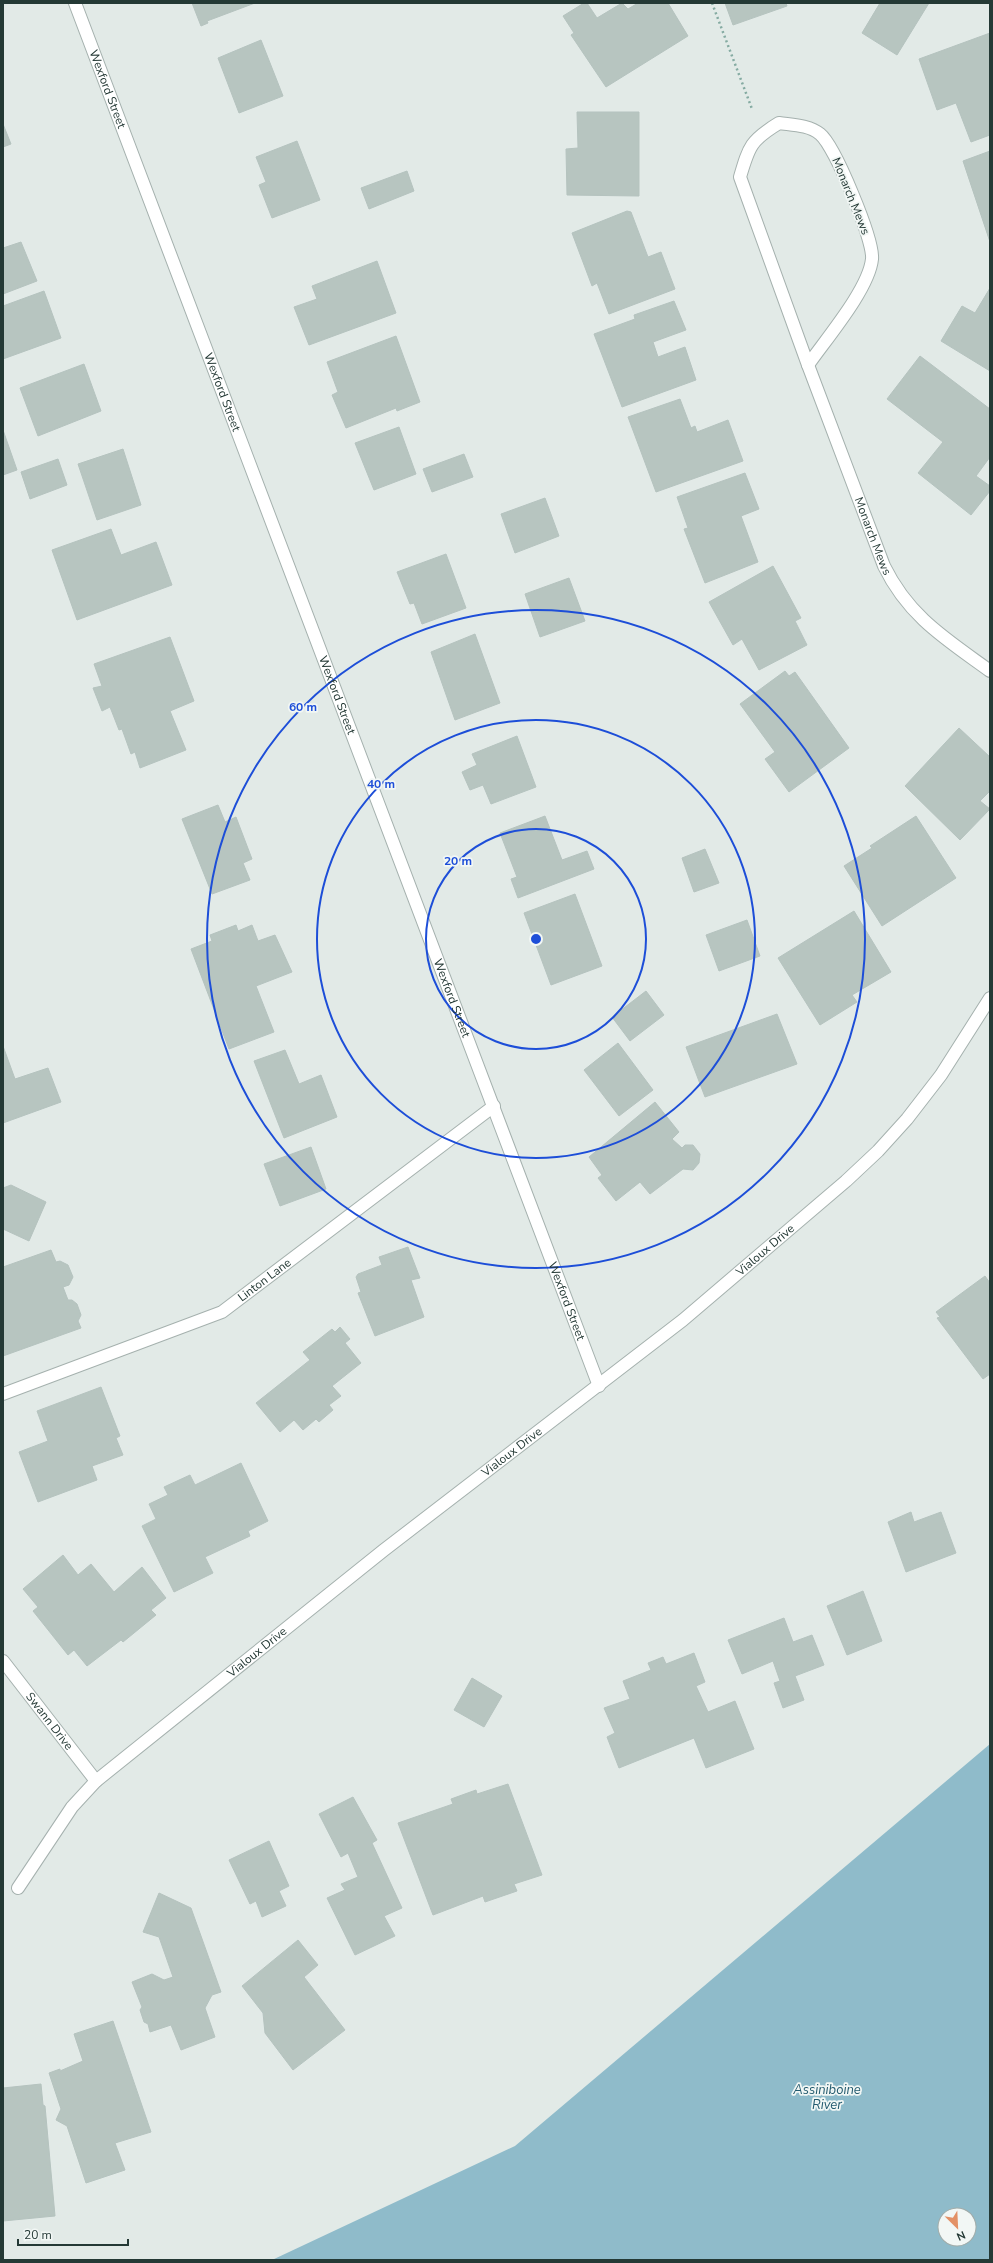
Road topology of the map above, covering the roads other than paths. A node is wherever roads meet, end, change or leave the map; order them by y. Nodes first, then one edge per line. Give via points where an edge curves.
1 (75, 3) edge
2 (808, 364) junction
3 (990, 672) edge
4 (990, 998) edge
5 (494, 1106) junction
6 (599, 1386) junction
7 (3, 1394) edge
8 (3, 1661) edge
9 (96, 1781) junction
10 (18, 1888) dead end

1 - 5 street, Wexford Street
2 - 2 street, Monarch Mews via 862,287 872,259 868,235 835,154 820,134 802,126 779,124 761,134 749,147 740,177
2 - 3 street, Monarch Mews via 893,585 923,621
4 - 6 street, Vialoux Drive via 941,1075 878,1151 683,1320
5 - 6 street, Wexford Street
5 - 7 street, Linton Lane via 222,1312
6 - 9 street, Vialoux Drive via 384,1550
8 - 9 street, Swann Drive
9 - 10 street, Vialoux Drive via 72,1806

